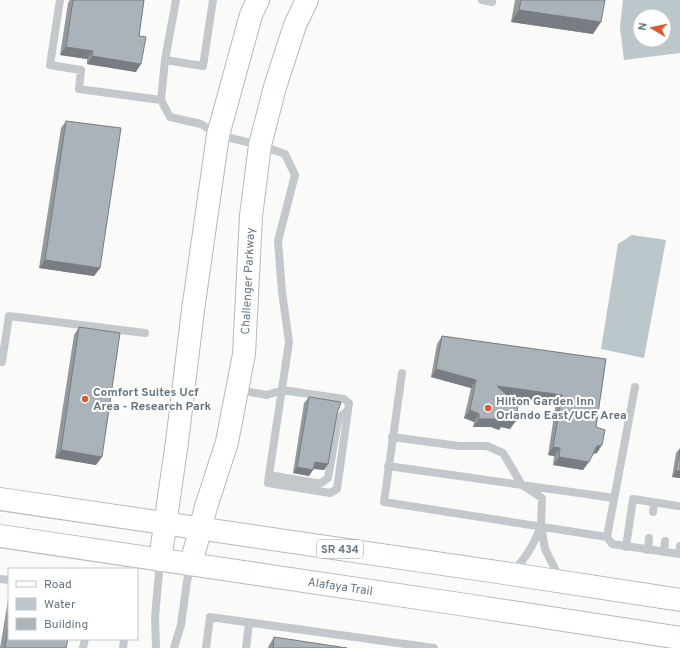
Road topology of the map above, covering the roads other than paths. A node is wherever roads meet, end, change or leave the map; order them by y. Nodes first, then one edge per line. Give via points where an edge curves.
1 (60, 0) edge
2 (176, 0) edge
3 (213, 0) edge
4 (258, 0) edge
5 (307, 0) edge
6 (482, 0) edge
7 (492, 0) edge
8 (165, 60) junction
9 (161, 100) junction
10 (218, 135) junction
11 (260, 145) junction
12 (145, 333) dead end
13 (2, 362) dead end
14 (402, 373) dead end
15 (635, 387) dead end
16 (237, 390) junction
17 (282, 390) junction
18 (348, 410) junction
19 (392, 437) junction
20 (388, 466) junction
21 (268, 479) junction
22 (522, 485) junction
23 (614, 498) junction
24 (0, 499) edge
25 (654, 503) junction
26 (652, 512) dead end
27 (668, 514) dead end
28 (165, 523) junction
29 (541, 526) junction
30 (201, 528) junction
31 (0, 536) edge
32 (607, 537) junction
33 (649, 538) dead end
34 (665, 541) dead end
35 (626, 547) junction
36 (648, 550) junction
37 (680, 551) edge
38 (664, 552) junction
39 (160, 560) junction
40 (191, 564) junction
41 (511, 574) junction
42 (561, 581) junction
43 (680, 600) edge
44 (249, 623) junction
45 (680, 638) edge
46 (156, 648) edge
47 (174, 648) edge
48 (206, 648) edge
49 (246, 648) edge
50 (434, 648) edge

1 - 9 lane via 50,65 82,70 79,89
2 - 8 lane
3 - 8 lane via 203,66
4 - 10 main road via 251,15
5 - 11 main road, Challenger Parkway via 295,25 274,87
6 - 7 lane
8 - 9 lane
9 - 10 lane via 170,117 201,124
10 - 11 lane
10 - 28 main road
11 - 16 main road, Challenger Parkway via 251,216 244,354
11 - 17 lane via 285,154 295,175 278,241 289,342
12 - 13 lane via 9,316
14 - 19 lane
15 - 23 lane
16 - 17 lane via 267,395
16 - 30 main road, Challenger Parkway via 227,442
17 - 18 lane via 344,399 349,403
17 - 21 lane
18 - 21 lane via 338,421 328,478 321,483
18 - 21 lane via 337,489 330,493
19 - 20 lane
19 - 22 lane via 459,446 487,446 503,453
20 - 22 lane
20 - 29 lane via 384,502
22 - 23 lane
22 - 29 lane via 542,498
23 - 32 lane
24 - 28 main road, SR 434
25 - 26 lane
25 - 27 lane via 674,506
25 - 35 lane via 633,499
28 - 30 main road, SR 434
28 - 39 main road
29 - 32 lane
29 - 41 lane via 525,559
29 - 42 lane via 545,549
30 - 40 main road, Challenger Parkway
30 - 41 main road, SR 434
31 - 39 main road, Alafaya Trail
32 - 35 lane via 612,544
33 - 36 lane
34 - 38 lane
35 - 36 lane
36 - 38 lane
37 - 38 lane
39 - 40 main road, Alafaya Trail
39 - 46 lane via 155,618
40 - 45 main road, Alafaya Trail
40 - 47 lane via 181,625
41 - 42 main road, SR 434
42 - 43 main road, SR 434
44 - 48 lane via 210,618
44 - 49 lane
44 - 50 lane

